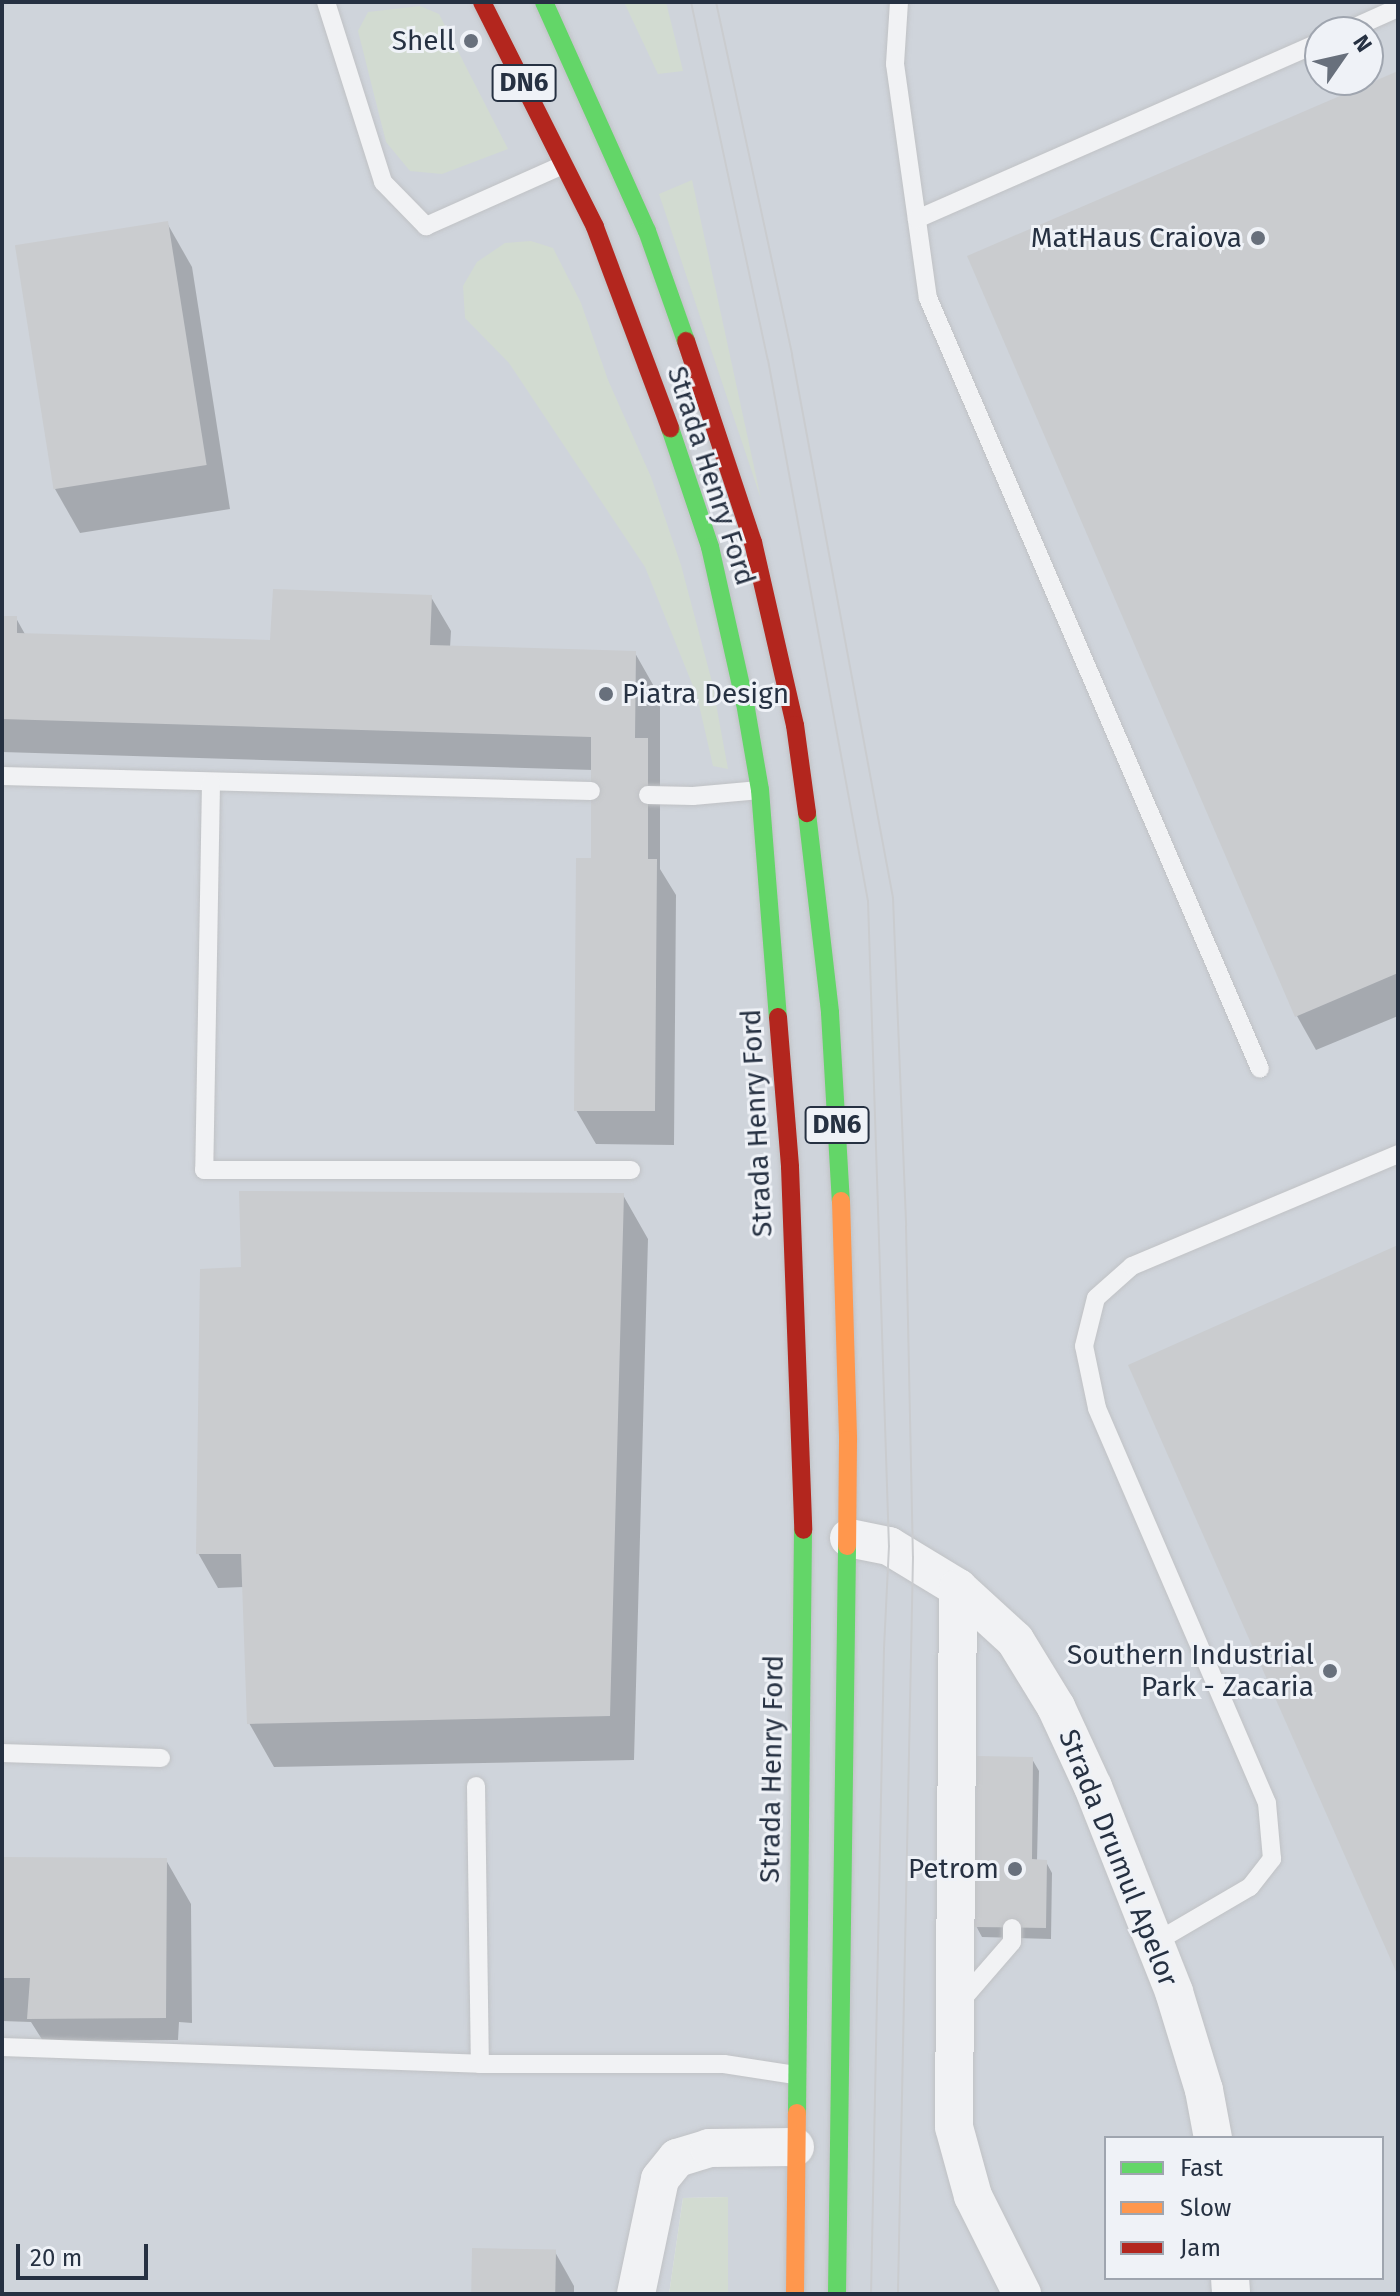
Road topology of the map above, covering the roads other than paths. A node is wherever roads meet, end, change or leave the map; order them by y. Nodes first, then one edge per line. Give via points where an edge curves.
1 (326, 2) edge
2 (482, 2) edge
3 (544, 2) edge
4 (899, 2) edge
5 (1304, 49) edge
6 (566, 164) junction
7 (917, 219) junction
8 (2, 776) edge
9 (211, 783) junction
10 (760, 790) junction
11 (591, 791) dead end
12 (648, 795) dead end
13 (1260, 1069) dead end
14 (1398, 1154) edge
15 (631, 1170) dead end
16 (849, 1538) junction
17 (958, 1588) junction
18 (2, 1753) edge
19 (161, 1758) dead end
20 (476, 1786) dead end
21 (1012, 1928) dead end
22 (1154, 1943) junction
23 (955, 2007) junction
24 (2, 2047) edge
25 (480, 2064) junction
26 (795, 2075) junction
27 (1213, 2136) edge
28 (795, 2147) junction
29 (636, 2294) edge
30 (795, 2294) edge
31 (837, 2294) edge
32 (1022, 2294) edge

1 - 6 lane via 383,182 426,226
2 - 6 main road, Strada Henry Ford / DN6
3 - 16 main road, Strada Henry Ford / DN6 via 619,162 683,328 753,542 795,725 831,1027
4 - 7 lane via 895,64
5 - 7 lane
6 - 10 main road, Strada Henry Ford / DN6 via 618,287 710,547
7 - 13 lane via 928,298
8 - 9 lane
9 - 11 lane
9 - 15 lane via 204,1170
10 - 12 lane
10 - 26 main road, Strada Henry Ford / DN6 via 790,1167 803,1531
14 - 22 lane via 1132,1266 1096,1298 1084,1346 1097,1408 1267,1803 1272,1859 1250,1887
16 - 17 street, Strada Drumul Apelor via 889,1546
16 - 31 main road, Strada Henry Ford / DN6
17 - 22 street, Strada Drumul Apelor via 1015,1640 1056,1707
17 - 23 street via 964,1850
18 - 19 lane
20 - 25 lane
21 - 23 lane via 1012,1942
22 - 27 street, Strada Drumul Apelor via 1204,2090
23 - 32 street via 954,2127 973,2196
24 - 25 lane
25 - 26 lane via 724,2064
26 - 28 main road, Strada Henry Ford / DN6
28 - 29 street via 709,2148 677,2158 660,2179
28 - 30 main road, Strada Henry Ford / DN6

